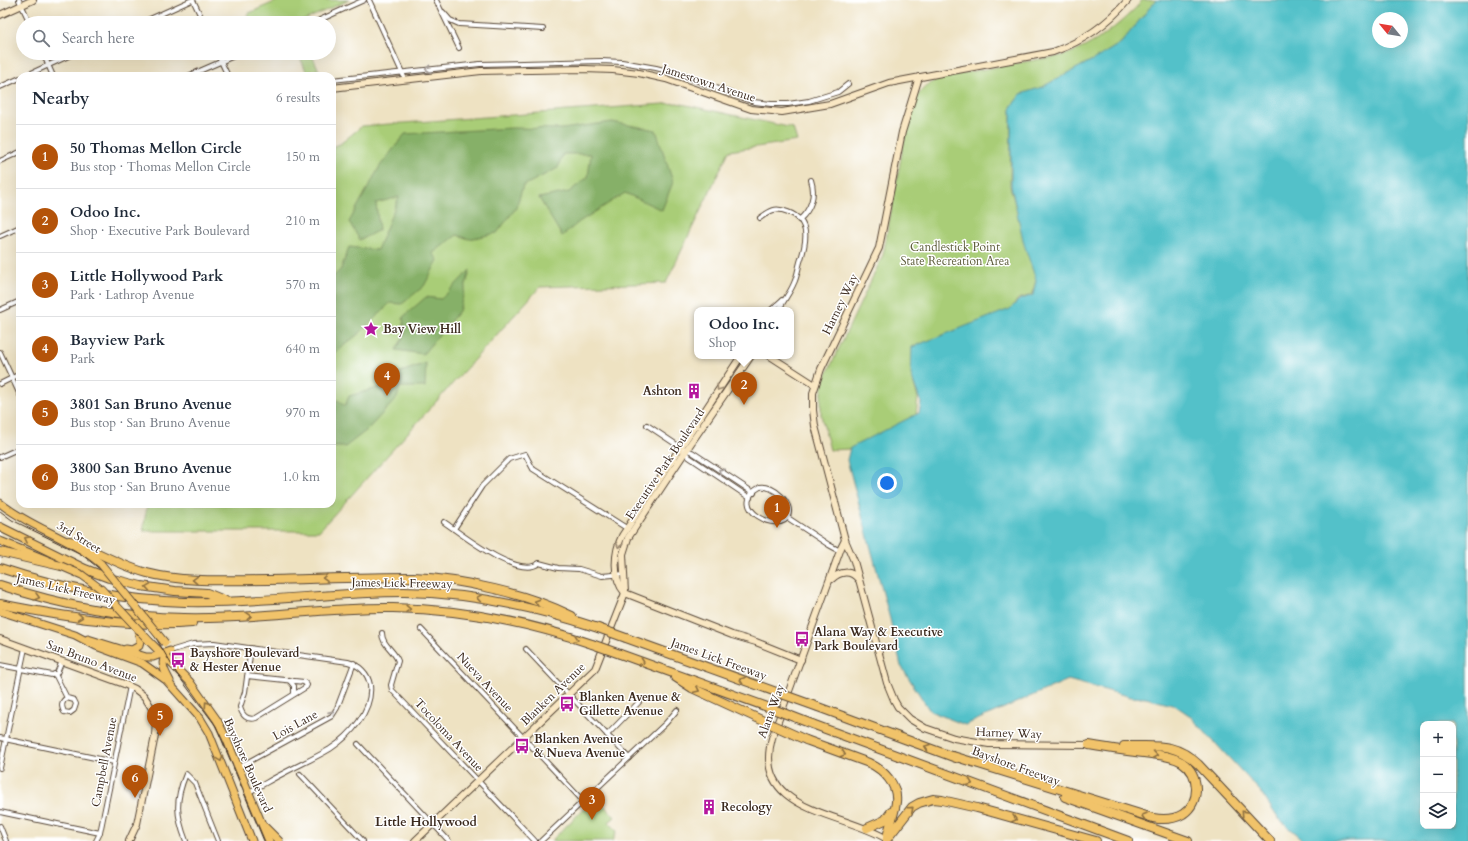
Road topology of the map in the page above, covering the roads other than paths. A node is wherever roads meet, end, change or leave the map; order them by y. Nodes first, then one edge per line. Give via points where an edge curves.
1 (33, 0) edge
2 (193, 0) edge
3 (364, 0) edge
4 (369, 0) edge
5 (436, 0) edge
6 (1128, 0) edge
7 (20, 3) edge
8 (443, 12) junction
9 (0, 15) edge
10 (26, 16) edge
11 (157, 16) edge
12 (201, 16) edge
13 (329, 16) edge
14 (543, 28) dead end
15 (459, 48) dead end
16 (46, 60) edge
17 (60, 60) edge
18 (221, 61) joint
19 (563, 62) junction
20 (49, 65) junction
21 (466, 65) junction
22 (562, 70) junction
23 (34, 72) edge
24 (52, 72) edge
25 (197, 72) edge
26 (226, 72) edge
27 (402, 72) junction
28 (466, 72) junction
29 (918, 77) junction
30 (405, 79) junction
31 (16, 80) edge
32 (336, 80) edge
33 (848, 84) dead end
34 (0, 87) edge
35 (336, 88) edge
36 (16, 154) edge
37 (0, 161) edge
38 (811, 180) dead end
39 (760, 218) dead end
40 (799, 220) junction
41 (16, 229) edge
42 (0, 236) edge
43 (784, 299) junction
44 (16, 303) edge
45 (775, 307) edge
46 (780, 307) edge
47 (0, 310) edge
48 (0, 352) edge
49 (738, 359) edge
50 (750, 359) edge
51 (775, 359) edge
52 (16, 376) edge
53 (12, 378) junction
54 (0, 384) edge
55 (815, 385) junction
56 (16, 386) edge
57 (647, 425) dead end
58 (680, 447) junction
59 (16, 450) edge
60 (686, 451) junction
61 (0, 457) edge
62 (754, 493) junction
63 (750, 498) junction
64 (0, 503) edge
65 (788, 518) junction
66 (444, 522) dead end
67 (0, 527) edge
68 (626, 528) junction
69 (454, 529) junction
70 (632, 531) junction
71 (845, 540) junction
72 (0, 541) edge
73 (69, 541) junction
74 (840, 551) junction
75 (0, 552) edge
76 (854, 561) junction
77 (62, 566) junction
78 (0, 568) edge
79 (624, 574) junction
80 (617, 575) junction
81 (860, 581) junction
82 (829, 583) junction
83 (0, 585) edge
84 (625, 593) junction
85 (226, 601) junction
86 (0, 604) edge
87 (0, 611) edge
88 (230, 617) junction
89 (598, 628) junction
90 (421, 629) dead end
91 (138, 630) junction
92 (382, 633) dead end
93 (75, 636) junction
94 (0, 639) edge
95 (25, 648) junction
96 (251, 648) junction
97 (122, 649) junction
98 (526, 649) dead end
99 (166, 653) junction
100 (801, 660) junction
101 (62, 661) junction
102 (354, 663) junction
103 (0, 665) edge
104 (21, 669) junction
105 (664, 670) junction
106 (55, 674) junction
107 (247, 676) junction
108 (286, 680) junction
109 (130, 686) junction
110 (177, 692) junction
111 (294, 694) junction
112 (570, 695) junction
113 (67, 698) dead end
114 (640, 702) dead end
115 (678, 710) dead end
116 (837, 714) joint
117 (607, 735) junction
118 (0, 738) edge
119 (524, 738) junction
120 (6, 739) junction
121 (358, 744) dead end
122 (1089, 745) junction
123 (952, 756) junction
124 (629, 758) junction
125 (114, 762) junction
126 (238, 767) junction
127 (0, 768) edge
128 (300, 774) dead end
129 (478, 781) junction
130 (891, 782) junction
131 (249, 792) junction
132 (583, 801) junction
133 (0, 812) edge
134 (262, 824) junction
135 (433, 824) junction
136 (0, 826) edge
137 (868, 828) junction
138 (100, 833) junction
139 (887, 840) edge
140 (6, 841) edge
141 (96, 841) edge
142 (128, 841) edge
143 (186, 841) edge
144 (218, 841) edge
145 (252, 841) edge
146 (269, 841) edge
147 (279, 841) edge
148 (363, 841) edge
149 (415, 841) edge
150 (449, 841) edge
151 (535, 841) edge
152 (541, 841) edge
153 (1096, 841) edge
154 (1128, 841) edge
155 (1188, 841) edge
156 (1270, 841) edge

1 - 7 street
2 - 11 street
2 - 12 street
3 - 13 street
4 - 27 street
5 - 8 street
6 - 29 street, Jamestown Avenue via 1090,34 1063,48 1038,56
7 - 9 street
7 - 10 street
8 - 14 street via 450,20 459,24
8 - 15 street
16 - 20 street
17 - 20 street
18 - 25 street
18 - 26 street
19 - 21 street, Jamestown Avenue
19 - 22 street
19 - 33 street, Jamestown Avenue via 622,62 650,67 679,74 754,102 771,104 809,101 838,92
20 - 23 street
20 - 24 street
21 -> 27 street, Jamestown Avenue
21 - 28 street
22 - 28 street, Jamestown Avenue
22 - 29 street, Jamestown Avenue via 598,69 639,73 689,86 743,106 774,112 830,104 889,83
27 - 30 street
27 - 32 street, Jamestown Avenue
28 - 30 street, Jamestown Avenue
29 - 55 street, Harney Way via 902,132 879,248
30 - 35 street, Jamestown Avenue
31 - 34 street
36 - 37 street
38 - 40 street via 814,187 813,200
39 - 40 street via 771,210 781,209
40 - 43 street via 805,231 806,242 794,283
41 - 42 street
43 - 45 street
43 - 46 street
44 - 47 street
48 - 53 street
49 -> 58 street, Executive Park Boulevard
50 - 60 street, Executive Park Boulevard
51 - 55 street
52 - 53 street
53 - 54 street
53 - 56 street
55 - 71 street, Harney Way via 812,402 815,426
57 - 58 street
58 - 60 street
58 - 68 street, Executive Park Boulevard
59 - 61 street
62 -> 60 street via 692,452
60 - 63 street via 689,457
60 - 70 street, Executive Park Boulevard
62 - 63 street
62 - 65 street via 763,487 771,488 780,495 788,509
63 - 65 street via 751,511 765,521 782,522
64 - 73 main road, 3rd Street via 16,515
65 - 74 street
66 - 69 street
85 -> 67 highway via 207,593 147,587 109,578 85,569
68 - 69 street via 533,469 525,454 509,459 482,486
68 - 70 street
68 -> 80 street, Executive Park Boulevard via 617,547
69 - 80 street via 506,562 532,567 539,563 558,568 579,569 602,576
70 - 79 street, Executive Park Boulevard via 624,548
71 - 74 street
71 - 76 street, Harney Way
72 - 77 main road, Bayshore Boulevard
89 -> 73 highway via 548,605 451,580 413,577 223,580 176,578 132,568
73 - 99 main road, 3rd Street, bridge via 101,564 165,643
74 - 76 street
74 - 82 street, Alana Way
75 - 77 highway
76 - 81 street, Harney Way
77 - 91 main road, Bayshore Boulevard, bridge via 101,589
78 - 85 highway, James Lick Freeway via 51,584 111,596 175,602
79 - 80 street
79 - 84 street, Executive Park Boulevard
80 - 84 street, Executive Park Boulevard
81 - 82 street via 855,575 843,572
81 - 122 street, Harney Way via 891,693 898,707 910,719 925,728 977,743
82 - 100 street, Alana Way
83 -> 88 highway, James Lick Freeway via 57,602 114,612 172,618
84 - 100 street
84 - 112 street, Blanken Avenue via 599,663 591,675
89 -> 85 highway, James Lick Freeway via 509,604 440,594 365,593
86 -> 88 highway via 58,614 140,623 176,624
87 - 93 main road, Bayshore Boulevard
88 -> 105 highway, James Lick Freeway, bridge via 369,609 427,610 473,615 553,632
116 -> 89 highway, James Lick Freeway, bridge
90 - 119 street, Nueva Avenue
91 - 97 main road via 140,640 136,649
91 - 99 main road, Bayshore Boulevard, bridge
92 - 129 street, Tocoloma Avenue via 384,642 398,661 391,684 392,690
93 - 97 main road
93 - 110 main road, Bayshore Boulevard via 142,663
94 - 95 street, San Bruno Avenue
95 - 101 street, San Bruno Avenue
95 - 104 street
96 - 99 street via 204,643
96 - 102 street
96 - 107 street
97 - 99 main road via 146,657
98 - 112 street
99 - 110 main road via 162,659 163,667
126 -> 99 main road, Bayshore Boulevard via 217,720 197,690
100 - 137 street, Alana Way via 770,745 769,763 772,777 779,788 794,801
101 - 106 street
101 - 109 street, San Bruno Avenue
126 -> 102 street, Lois Lane via 332,716
102 - 131 street via 366,674 370,686 369,702 355,726 329,749
103 - 104 street
104 - 106 street
104 - 120 street
105 -> 130 highway, bridge via 692,688 768,723 874,766
105 -> 154 highway, James Lick Freeway, bridge
106 - 113 street
107 - 108 street
107 - 111 street via 240,706 244,715 250,719 256,718
108 - 111 street via 294,686
108 - 111 street via 304,682 307,685
109 - 125 street, Campbell Avenue
109 - 142 street, San Bruno Avenue via 148,701 154,714 156,728 137,824
110 -> 145 main road, Bayshore Boulevard via 200,718 209,733
112 - 117 street
112 - 119 street, Blanken Avenue
114 - 117 street
115 - 124 street
123 -> 116 highway, Bayshore Freeway
117 - 124 street
118 - 120 street
119 - 129 street, Blanken Avenue
119 - 132 street, Nueva Avenue
120 - 125 street
120 - 127 street
121 - 135 street
122 -> 123 highway via 1176,759 1188,767 1195,780 1196,795 1193,802 1183,814 1175,818 1157,819
156 -> 122 highway via 1198,764 1181,751 1169,747
123 - 155 highway, Bayshore Freeway
124 - 132 street
125 - 138 street, Campbell Avenue
126 - 131 main road, Bayshore Boulevard
128 - 148 street
129 - 135 street, Blanken Avenue
129 - 151 street, Tocoloma Avenue
130 - 137 highway via 894,788 892,810 885,820
130 - 139 highway via 896,802
131 - 134 main road, Bayshore Boulevard
132 - 152 street
133 - 138 street
134 - 146 main road, Bayshore Boulevard
134 - 147 main road
135 - 149 street, Blanken Avenue
135 - 150 street
136 - 140 street
137 - 139 street, Alana Way
138 - 141 street, Campbell Avenue
139 -> 153 highway via 912,807 933,799 977,808
143 - 144 street via 179,822 178,809 186,774 195,783

